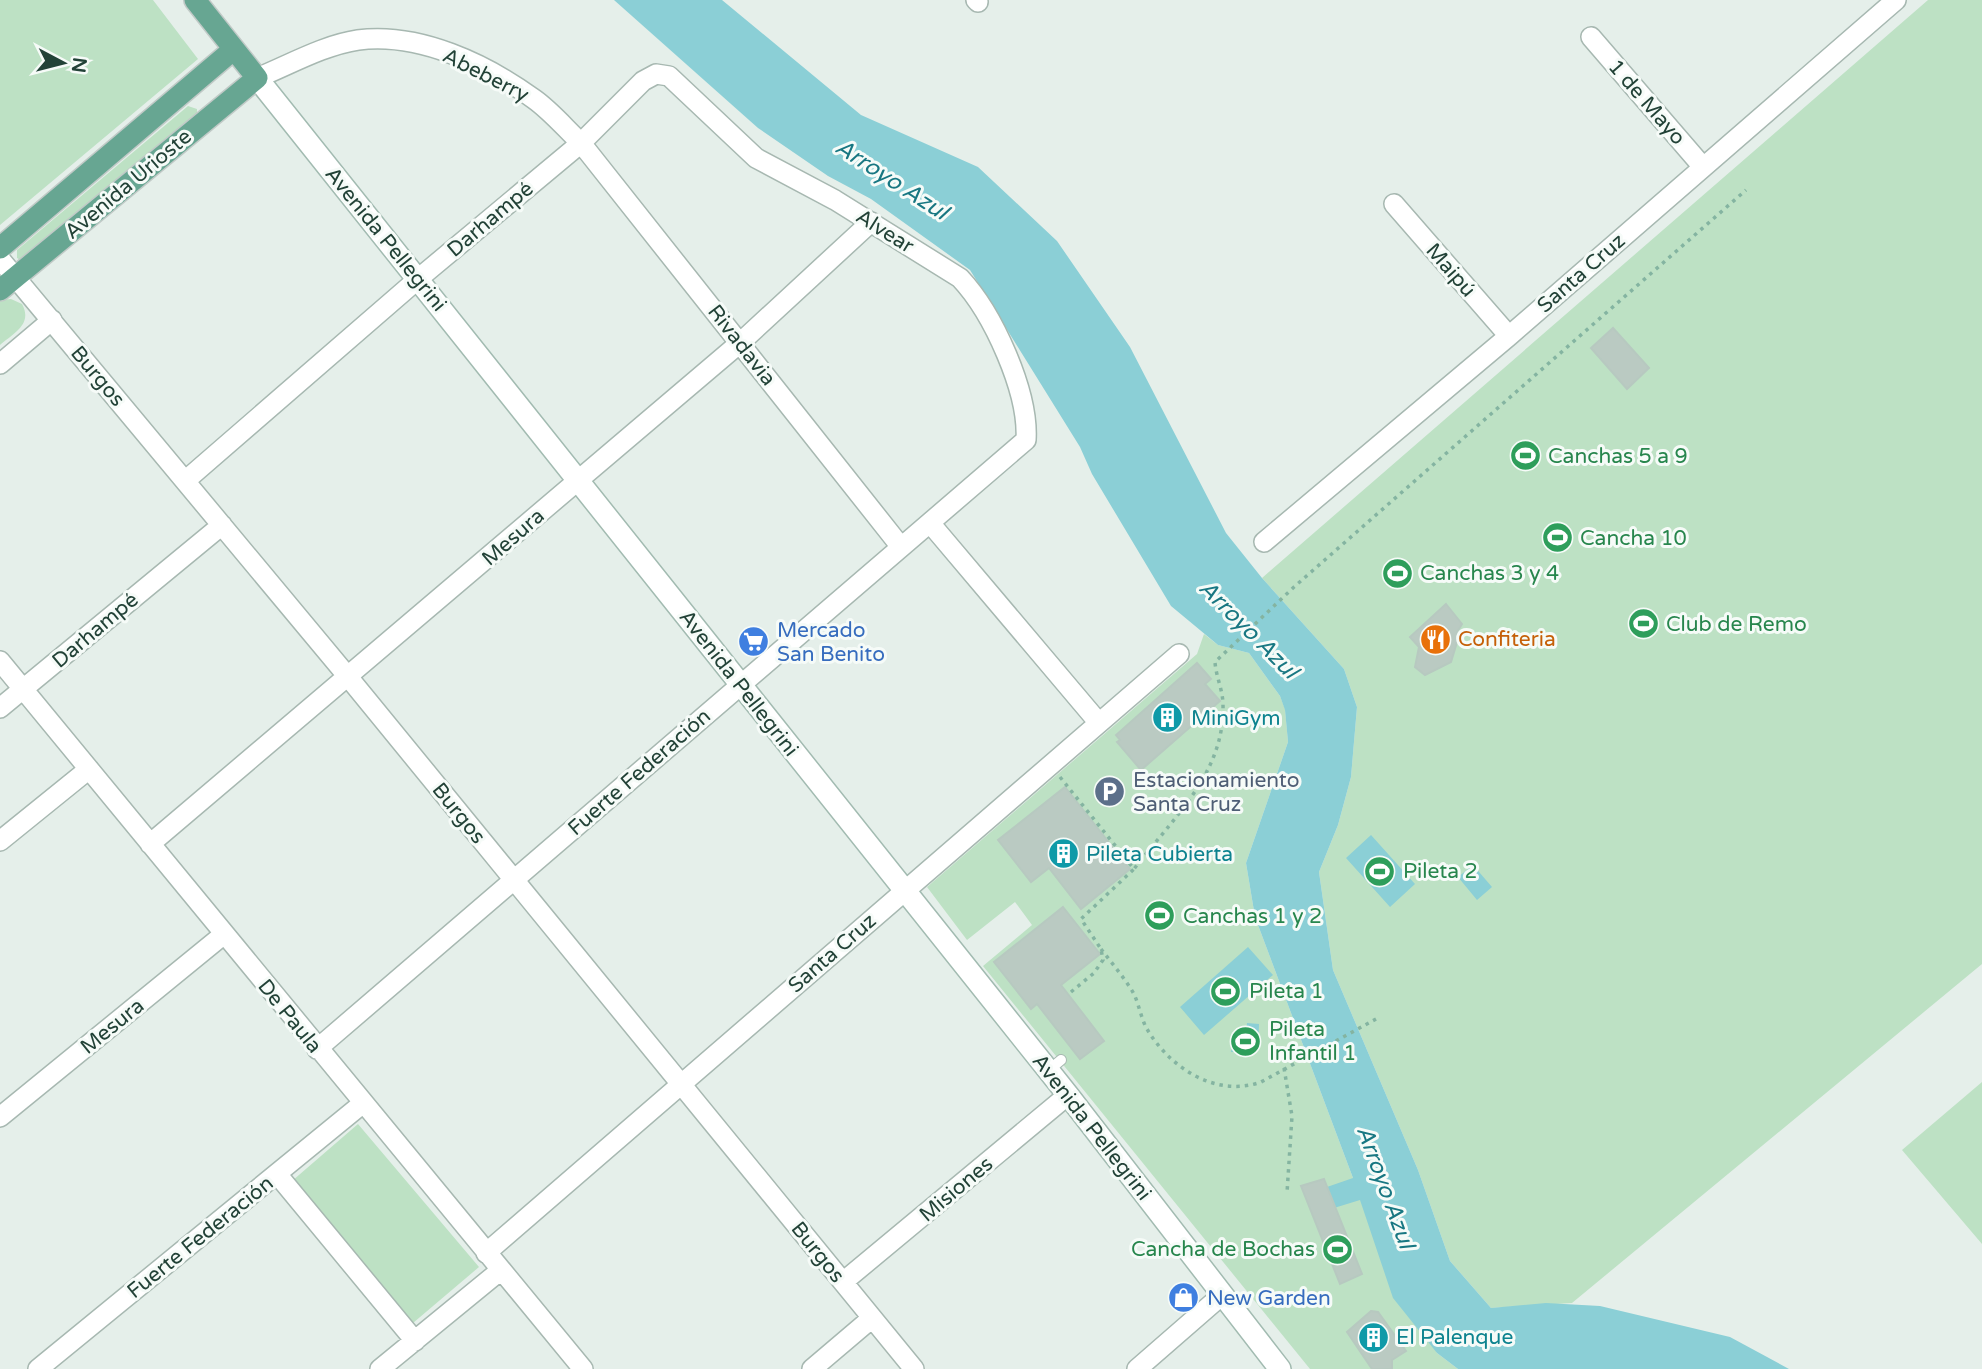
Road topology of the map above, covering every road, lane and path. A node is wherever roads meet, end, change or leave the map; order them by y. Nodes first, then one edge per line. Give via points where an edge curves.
1 (195, 0) edge
2 (1896, 0) edge
3 (1591, 37) dead end
4 (234, 49) junction
5 (669, 76) joint
6 (257, 78) junction
7 (581, 143) junction
8 (1703, 167) junction
9 (1746, 190) dead end
10 (1394, 204) dead end
11 (871, 222) junction
12 (0, 248) edge
13 (0, 259) edge
14 (418, 279) junction
15 (8, 284) edge
16 (52, 320) junction
17 (1509, 336) junction
18 (741, 342) junction
19 (0, 364) edge
20 (1026, 440) joint
21 (185, 481) junction
22 (579, 481) junction
23 (930, 523) junction
24 (222, 525) junction
25 (1264, 542) dead end
26 (901, 547) junction
27 (1180, 654) dead end
28 (0, 661) edge
29 (349, 678) junction
30 (741, 684) junction
31 (23, 689) junction
32 (0, 708) edge
33 (1099, 723) junction
34 (1050, 764) junction
35 (89, 769) junction
36 (0, 841) edge
37 (150, 844) junction
38 (1134, 869) junction
39 (513, 879) junction
40 (903, 891) junction
41 (223, 935) junction
42 (1101, 949) junction
43 (1071, 992) dead end
44 (1376, 1019) dead end
45 (317, 1049) junction
46 (1284, 1068) junction
47 (680, 1084) junction
48 (1068, 1095) junction
49 (362, 1104) junction
50 (0, 1117) edge
51 (277, 1174) junction
52 (1287, 1193) dead end
53 (486, 1253) junction
54 (501, 1270) junction
55 (843, 1282) junction
56 (1222, 1294) junction
57 (872, 1318) junction
58 (415, 1341) junction
59 (38, 1369) edge
60 (380, 1369) edge
61 (583, 1369) edge
62 (812, 1369) edge
63 (914, 1369) edge
64 (1137, 1369) edge
65 (1280, 1369) edge

1 - 4 main road, Avenida Pellegrini
2 - 8 street, Santa Cruz
3 - 8 street, 1 de Mayo
4 - 6 main road, Avenida Pellegrini
4 - 12 main road, Avenida Urioste
5 - 7 street, Darhampé via 649,77
5 - 11 street, Alvear via 756,158
6 - 7 street, Abeberry via 358,40 427,46 464,59 535,100
6 - 14 main road, Avenida Pellegrini
6 - 15 main road, Avenida Urioste
7 - 14 street, Darhampé
7 - 18 street, Rivadavia
8 - 17 street, Santa Cruz
9 - 38 path via 1294,587 1215,662 1223,720 1209,769 1182,814 1164,829
10 - 17 street, Maipú
11 - 18 street, Mesura
11 - 20 street, Alvear via 960,278 973,292 1024,405
13 - 15 street, Burgos
14 - 21 street, Darhampé
14 - 22 main road, Avenida Pellegrini
15 - 16 street, Burgos
16 - 19 street
16 - 21 street, Burgos
17 - 25 street, Santa Cruz
18 - 22 street, Mesura
18 - 26 street, Rivadavia
20 - 23 street, Fuerte Federación
21 - 24 street, Burgos
22 - 29 street, Mesura
22 - 30 main road, Avenida Pellegrini
23 - 26 street, Fuerte Federación
23 - 33 street
24 - 29 street, Burgos
24 - 31 street, Darhampé
26 - 30 street, Fuerte Federación
27 - 33 street, Santa Cruz
28 - 31 street, De Paula
29 - 37 street, Mesura
29 - 39 street, Burgos
30 - 39 street, Fuerte Federación
30 - 40 main road, Avenida Pellegrini
31 - 32 street, Darhampé
31 - 35 street, De Paula
33 - 34 street, Santa Cruz
34 - 38 path
34 - 40 street, Santa Cruz
35 - 36 street
35 - 37 street, De Paula
37 - 41 street, De Paula
38 - 42 path via 1081,919
39 - 45 street, Fuerte Federación
39 - 47 street, Burgos
40 - 47 street, Santa Cruz
40 - 48 main road, Avenida Pellegrini via 1055,1065
41 - 45 street, De Paula
41 - 50 street, Mesura
42 - 43 path via 1104,960
42 - 46 path via 1133,991 1159,1048 1186,1070 1227,1089 1244,1088
44 - 46 path
45 - 49 street, De Paula
46 - 52 path via 1292,1116
47 - 53 street, Santa Cruz
47 - 55 street, Burgos
48 - 55 street, Misiones
48 - 56 main road, Avenida Pellegrini
49 - 51 street, Fuerte Federación
49 - 53 street, De Paula
51 - 58 street
51 - 59 street, Fuerte Federación
53 - 54 street, De Paula
54 - 58 street
54 - 61 street, De Paula
55 - 57 street, Burgos
56 - 64 street
56 - 65 main road, Avenida Pellegrini
57 - 62 street
57 - 63 street, Burgos
58 - 60 street

